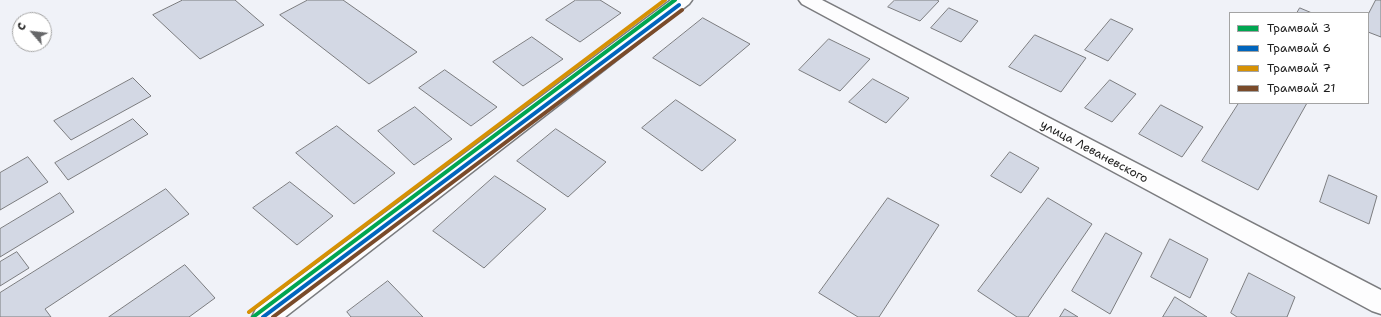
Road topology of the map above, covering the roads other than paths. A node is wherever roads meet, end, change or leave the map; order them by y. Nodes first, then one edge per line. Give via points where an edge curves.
1 (683, 0) edge
2 (808, 0) edge
3 (1381, 303) edge
4 (265, 317) edge

1 - 4 street
2 - 3 street, улица Леваневского

